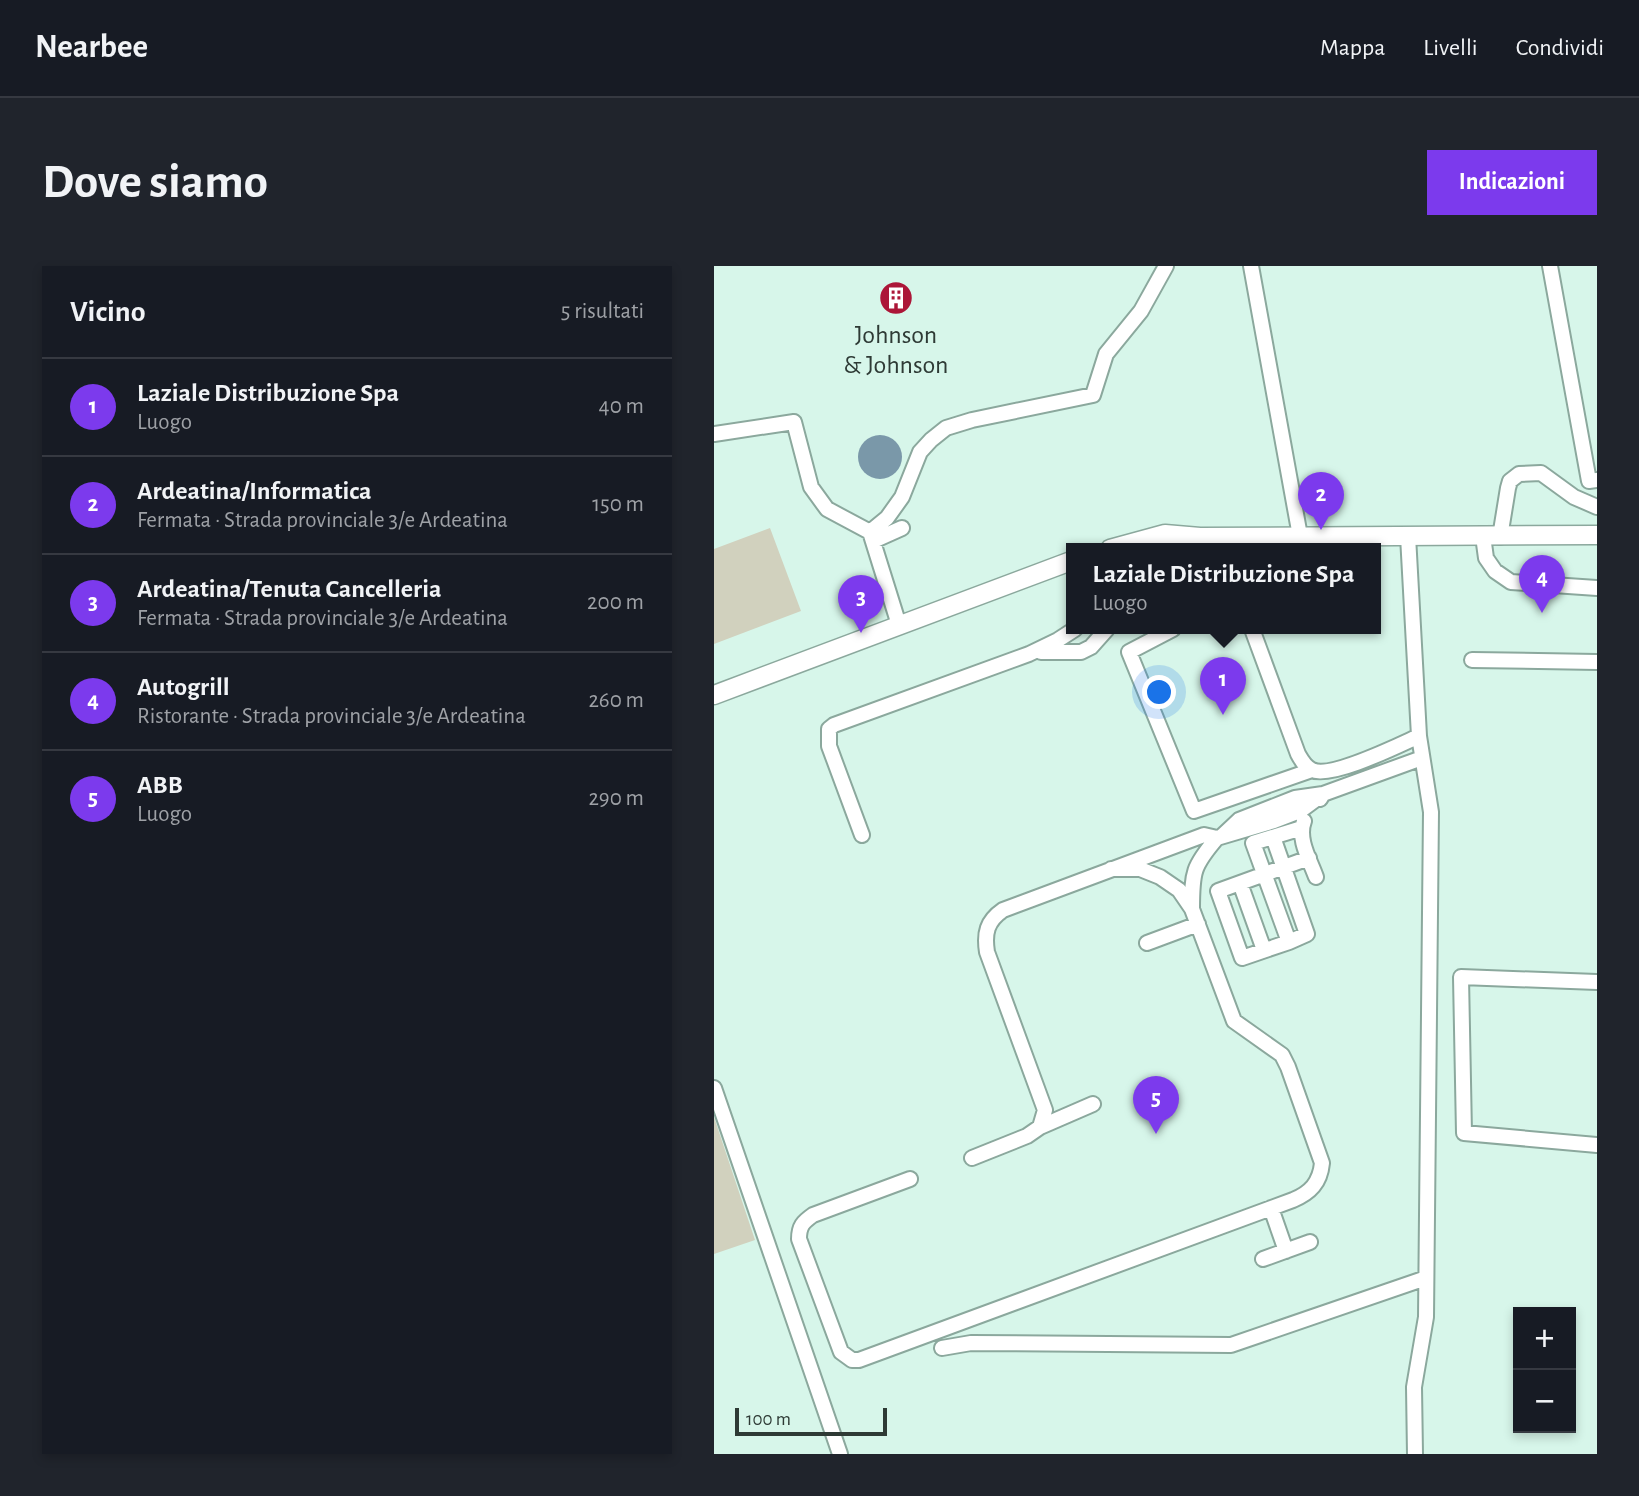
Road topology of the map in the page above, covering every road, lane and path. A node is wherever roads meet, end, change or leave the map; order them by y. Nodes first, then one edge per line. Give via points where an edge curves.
1 (1166, 266) edge
2 (1251, 266) edge
3 (1550, 266) edge
4 (714, 434) edge
5 (1597, 480) edge
6 (1597, 507) edge
7 (902, 528) dead end
8 (1597, 535) edge
9 (1300, 536) junction
10 (1491, 536) junction
11 (872, 537) junction
12 (1408, 537) junction
13 (1132, 543) edge
14 (1066, 563) edge
15 (1597, 589) edge
16 (899, 625) junction
17 (1067, 634) edge
18 (1103, 634) edge
19 (1163, 634) edge
20 (1254, 634) edge
21 (1029, 654) junction
22 (1472, 660) dead end
23 (1597, 662) edge
24 (714, 695) edge
25 (1419, 736) junction
26 (1422, 758) junction
27 (1312, 770) junction
28 (1324, 794) junction
29 (1302, 828) junction
30 (862, 835) dead end
31 (1220, 836) junction
32 (1273, 836) junction
33 (1309, 858) junction
34 (1284, 867) junction
35 (1111, 869) junction
36 (1264, 874) junction
37 (1316, 877) dead end
38 (1240, 883) junction
39 (1192, 909) junction
40 (1198, 924) junction
41 (1289, 942) junction
42 (1147, 943) dead end
43 (1264, 950) junction
44 (1597, 982) edge
45 (714, 1088) edge
46 (1093, 1104) dead end
47 (1046, 1119) junction
48 (1597, 1145) edge
49 (972, 1158) dead end
50 (909, 1179) dead end
51 (1271, 1208) junction
52 (1310, 1242) dead end
53 (1286, 1251) junction
54 (1263, 1259) dead end
55 (1426, 1278) junction
56 (942, 1348) dead end
57 (840, 1454) edge
58 (1415, 1454) edge

1 - 11 street via 1141,311 1106,354 1093,395 946,428 920,452 902,497
2 - 9 street
3 - 5 street via 1589,481
4 - 11 street via 794,422 811,487 827,509
6 - 10 street via 1541,473 1520,474 1510,481
7 - 11 street
8 - 10 main road
9 - 12 main road
9 - 13 main road via 1165,534
10 - 12 main road
10 - 15 street via 1486,558 1511,582
11 - 16 street
12 - 25 street
14 - 16 main road
16 - 24 main road
17 - 21 street
18 - 21 street via 1081,652
19 - 27 street via 1129,652 1194,811
20 - 27 street via 1298,754
21 - 30 street via 829,729 829,746
22 - 23 street
25 - 26 street
25 - 27 street via 1329,773
26 - 28 street
26 - 55 street via 1431,823
28 - 29 street
28 - 31 street via 1295,798 1239,820
29 - 32 street
29 - 33 street
31 - 35 street via 1204,835
31 - 39 street via 1203,854 1192,878
32 - 34 street
32 - 36 street via 1253,843
33 - 34 street
33 - 37 street
34 - 36 street
34 - 41 street via 1307,934
35 - 39 street via 1140,869 1160,877 1179,890
35 - 47 street via 1003,910 994,916 984,937
36 - 38 street
36 - 41 street
38 - 43 street
38 - 43 street via 1218,891 1242,958
39 - 40 street
40 - 42 street
40 - 51 street via 1234,1021 1282,1055 1322,1163 1318,1180 1306,1194
41 - 43 street
44 - 48 street via 1461,977 1464,1133
45 - 57 street
46 - 47 street
47 - 49 street via 1027,1136
50 - 51 street via 813,1215 799,1230 841,1352 852,1360 982,1317
51 - 53 street
52 - 53 street
53 - 54 street
55 - 56 street via 1231,1345 971,1342
55 - 58 street via 1424,1335 1415,1387

